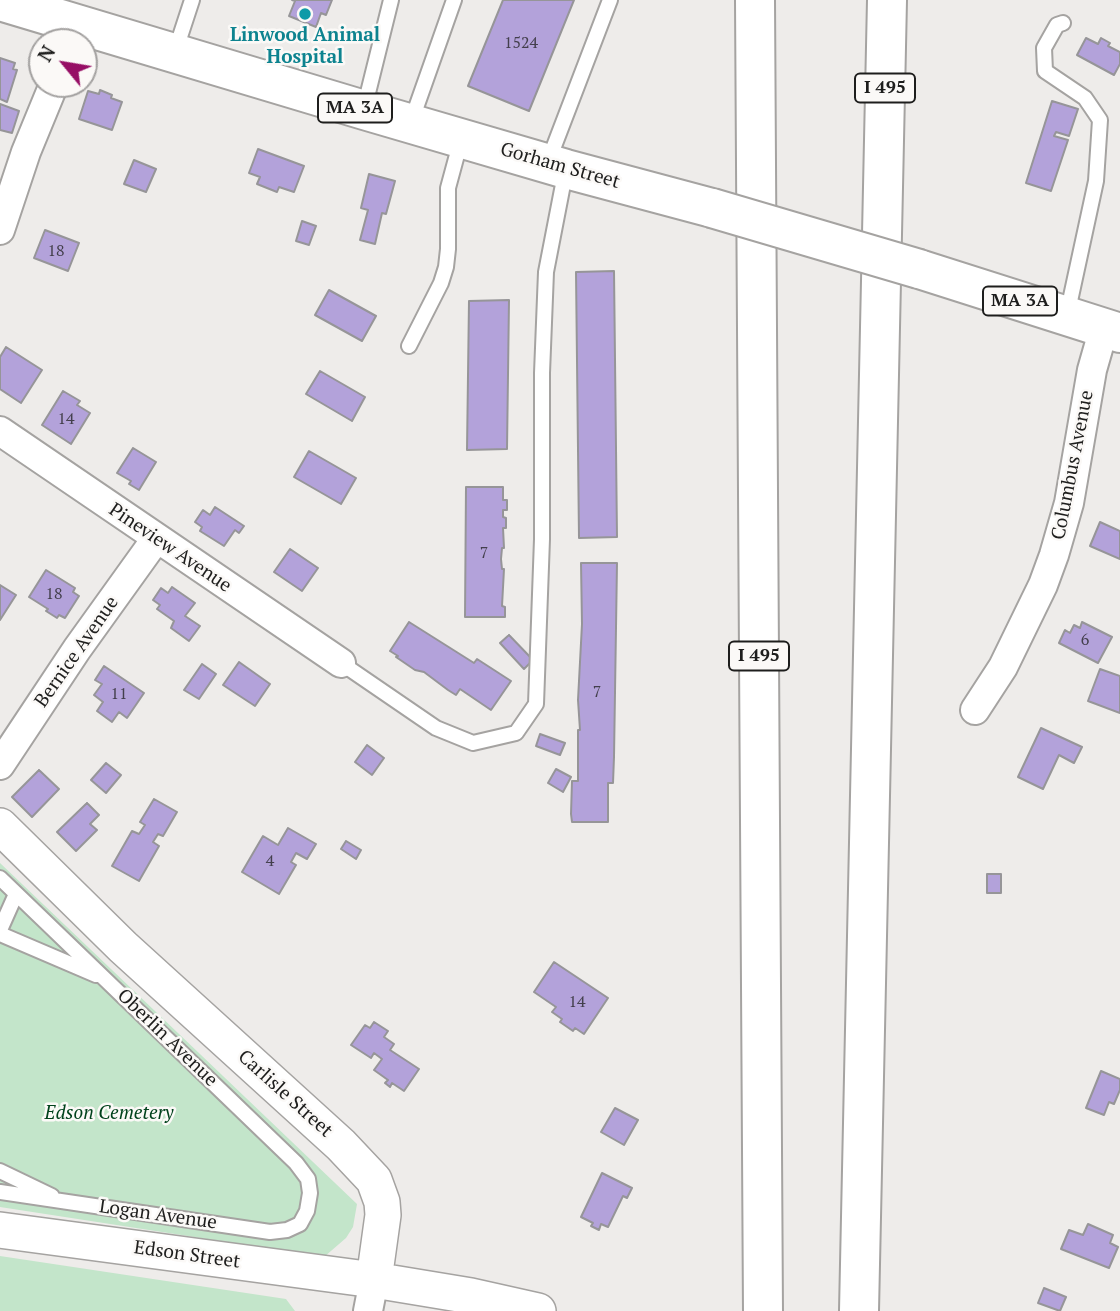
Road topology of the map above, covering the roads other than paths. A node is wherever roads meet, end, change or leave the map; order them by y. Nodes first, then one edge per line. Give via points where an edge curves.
1 (192, 0) edge
2 (391, 0) edge
3 (454, 0) edge
4 (610, 0) edge
5 (755, 0) edge
6 (887, 0) edge
7 (0, 1) edge
8 (1063, 23) dead end
9 (61, 28) edge
10 (98, 38) edge
11 (174, 53) junction
12 (48, 98) edge
13 (364, 110) junction
14 (410, 124) junction
15 (461, 138) junction
16 (557, 166) junction
17 (0, 230) edge
18 (1067, 316) junction
19 (1112, 330) edge
20 (409, 346) dead end
21 (0, 432) edge
22 (156, 539) junction
23 (341, 663) joint
24 (975, 710) dead end
25 (0, 765) edge
26 (0, 826) edge
27 (0, 878) edge
28 (16, 894) junction
29 (0, 932) edge
30 (107, 980) junction
31 (0, 1171) edge
32 (0, 1192) edge
33 (60, 1201) junction
34 (307, 1211) joint
35 (0, 1230) edge
36 (371, 1295) edge
37 (538, 1311) edge
38 (763, 1311) edge
39 (859, 1311) edge

1 - 11 lane
2 - 13 lane
3 - 14 lane
4 - 16 lane
5 - 38 main road, I 495
6 - 39 main road, I 495
7 - 9 main road, Gorham Street / MA 3A
8 - 18 lane via 1057,25 1044,48 1045,71 1085,98 1100,120 1096,181
10 - 11 main road, Gorham Street / MA 3A
11 - 13 main road, Gorham Street / MA 3A
12 - 17 street
13 - 14 main road, Gorham Street / MA 3A
14 - 15 main road, Gorham Street / MA 3A
15 - 16 main road, Gorham Street / MA 3A
15 - 20 lane via 447,188 446,267
16 - 18 main road, Gorham Street / MA 3A, bridge
16 - 23 lane via 542,373 536,704 516,733 473,743 436,728
18 - 19 main road, Gorham Street / MA 3A
19 - 24 street, Columbus Avenue via 1092,370 1069,503 1054,555 1003,667
21 - 22 street, Pineview Avenue
22 - 23 street, Pineview Avenue
22 - 25 street, Bernice Avenue
26 - 36 street, Carlisle Street via 374,1180 383,1215
27 - 28 lane, Oberlin Avenue
28 - 29 lane
28 - 30 lane, Oberlin Avenue
29 - 30 lane
30 - 34 lane, Oberlin Avenue via 296,1163 308,1179
31 - 33 lane
32 - 33 lane, Logan Avenue
33 - 34 lane, Logan Avenue via 270,1232 300,1224
35 - 36 street, Edson Street
36 - 37 street via 471,1296

